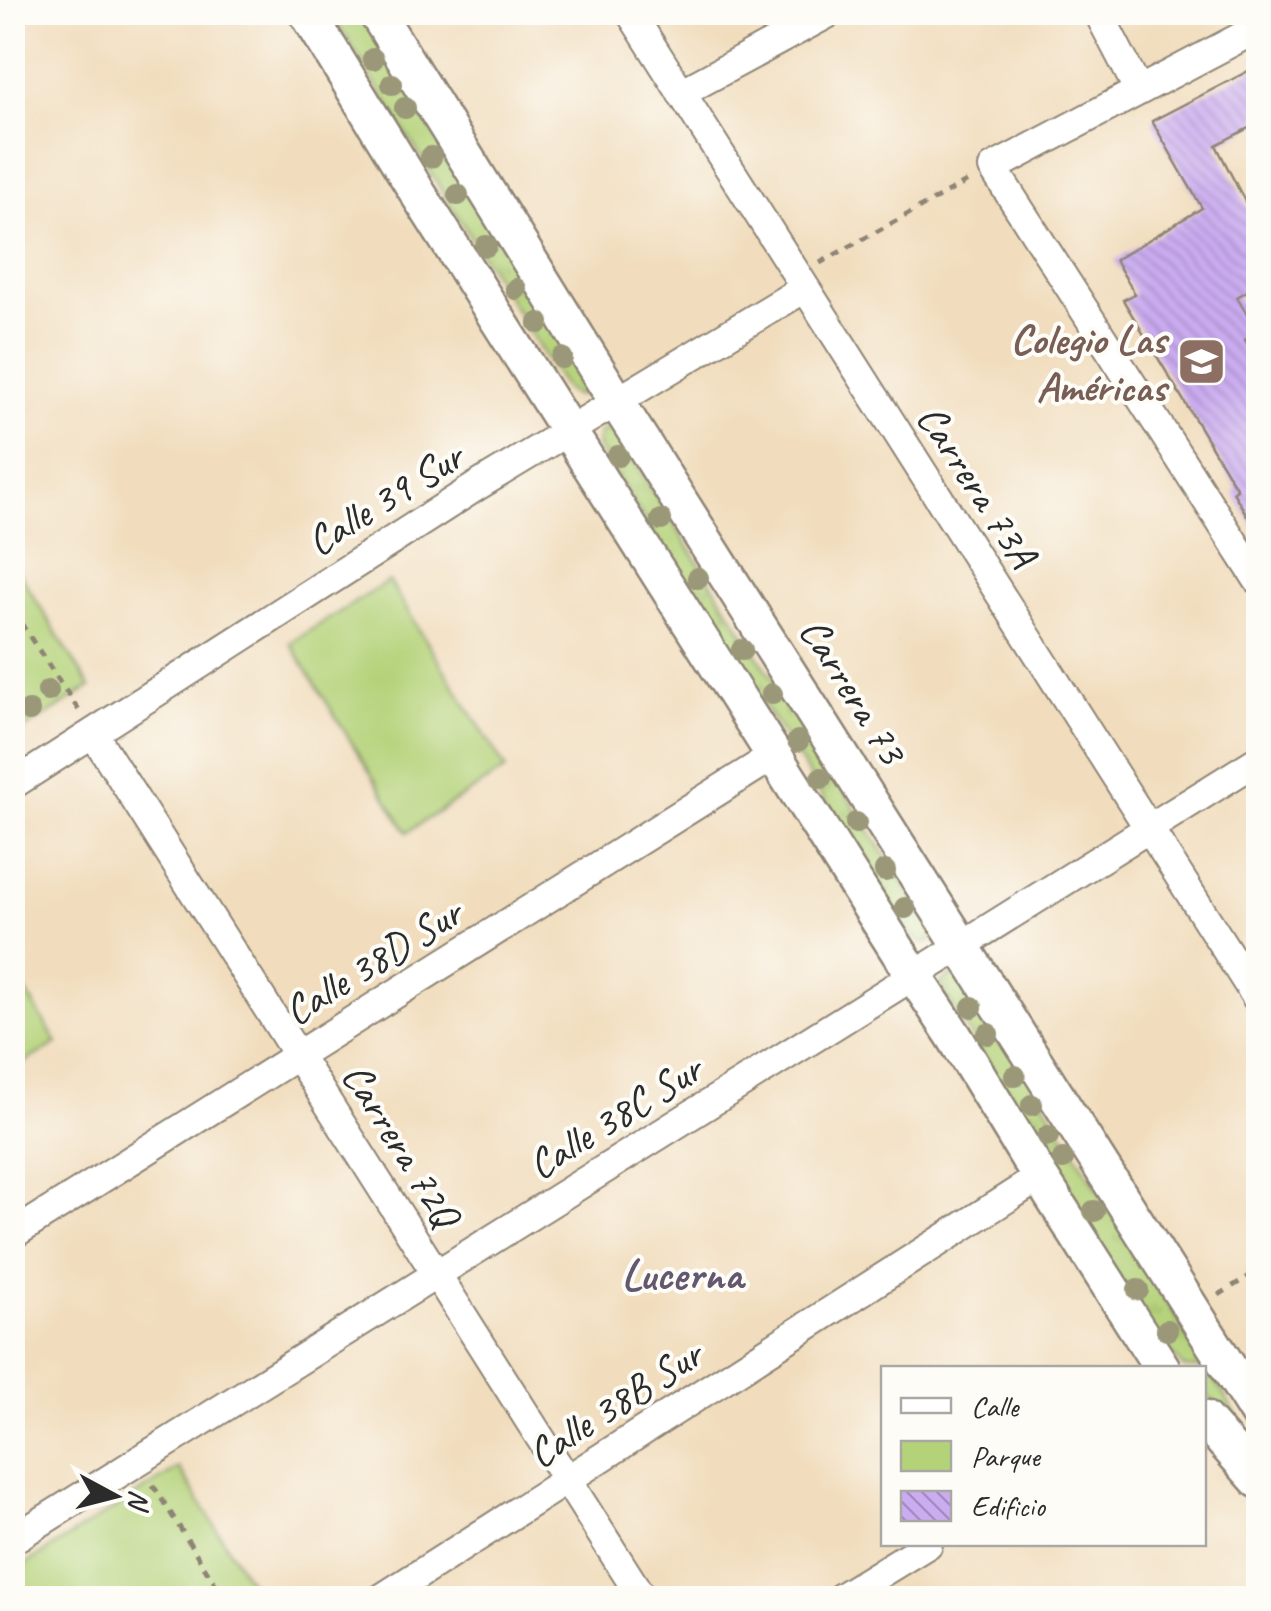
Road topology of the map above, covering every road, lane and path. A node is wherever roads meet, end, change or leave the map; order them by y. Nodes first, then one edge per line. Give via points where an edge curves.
1 (307, 12) edge
2 (376, 12) edge
3 (630, 12) edge
4 (831, 12) edge
5 (1098, 12) edge
6 (1258, 28) edge
7 (1138, 91) junction
8 (681, 92) junction
9 (993, 168) junction
10 (801, 282) junction
11 (616, 401) junction
12 (568, 430) junction
13 (1258, 580) edge
14 (12, 610) edge
15 (93, 733) junction
16 (775, 755) junction
17 (1258, 760) edge
18 (12, 785) edge
19 (1149, 828) junction
20 (962, 946) junction
21 (916, 975) junction
22 (1258, 1000) edge
23 (298, 1056) junction
24 (1040, 1177) junction
25 (12, 1235) edge
26 (1258, 1270) edge
27 (437, 1274) junction
28 (1215, 1298) dead end
29 (1161, 1366) edge
30 (1258, 1414) edge
31 (1206, 1421) edge
32 (138, 1461) junction
33 (1258, 1480) edge
34 (567, 1481) junction
35 (12, 1540) edge
36 (925, 1546) edge
37 (224, 1598) edge
38 (382, 1598) edge
39 (642, 1598) edge
40 (840, 1598) edge

1 - 12 street
2 - 11 street, Carrera 73
3 - 8 street, Carrera 73A
4 - 8 street
5 - 7 street
6 - 7 street
7 - 9 street
8 - 10 street, Carrera 73A
9 - 10 path
9 - 13 street
10 - 11 street, Calle 39 Sur
10 - 19 street, Carrera 73A
11 - 12 street, Calle 39 Sur
11 - 20 street, Carrera 73
12 - 15 street, Calle 39 Sur
12 - 16 street
14 - 15 path
15 - 18 street, Calle 39 Sur
15 - 23 street, Carrera 72Q
16 - 21 street
16 - 23 street, Calle 38D Sur
17 - 19 street, Calle 38C Sur
19 - 20 street, Calle 38C Sur
19 - 22 street, Carrera 73A
20 - 21 street, Calle 38C Sur
20 - 30 street, Carrera 73
21 - 24 street
21 - 27 street, Calle 38C Sur
23 - 25 street, Calle 38D Sur
23 - 27 street, Carrera 72Q
24 - 29 street
24 - 34 street, Calle 38B Sur
26 - 28 path
27 - 32 street, Calle 38C Sur
27 - 34 street, Carrera 72Q
31 - 33 street
32 - 35 street, Calle 38C Sur
32 - 37 path
34 - 38 street, Calle 38B Sur
34 - 39 street, Carrera 72Q
36 - 40 street

